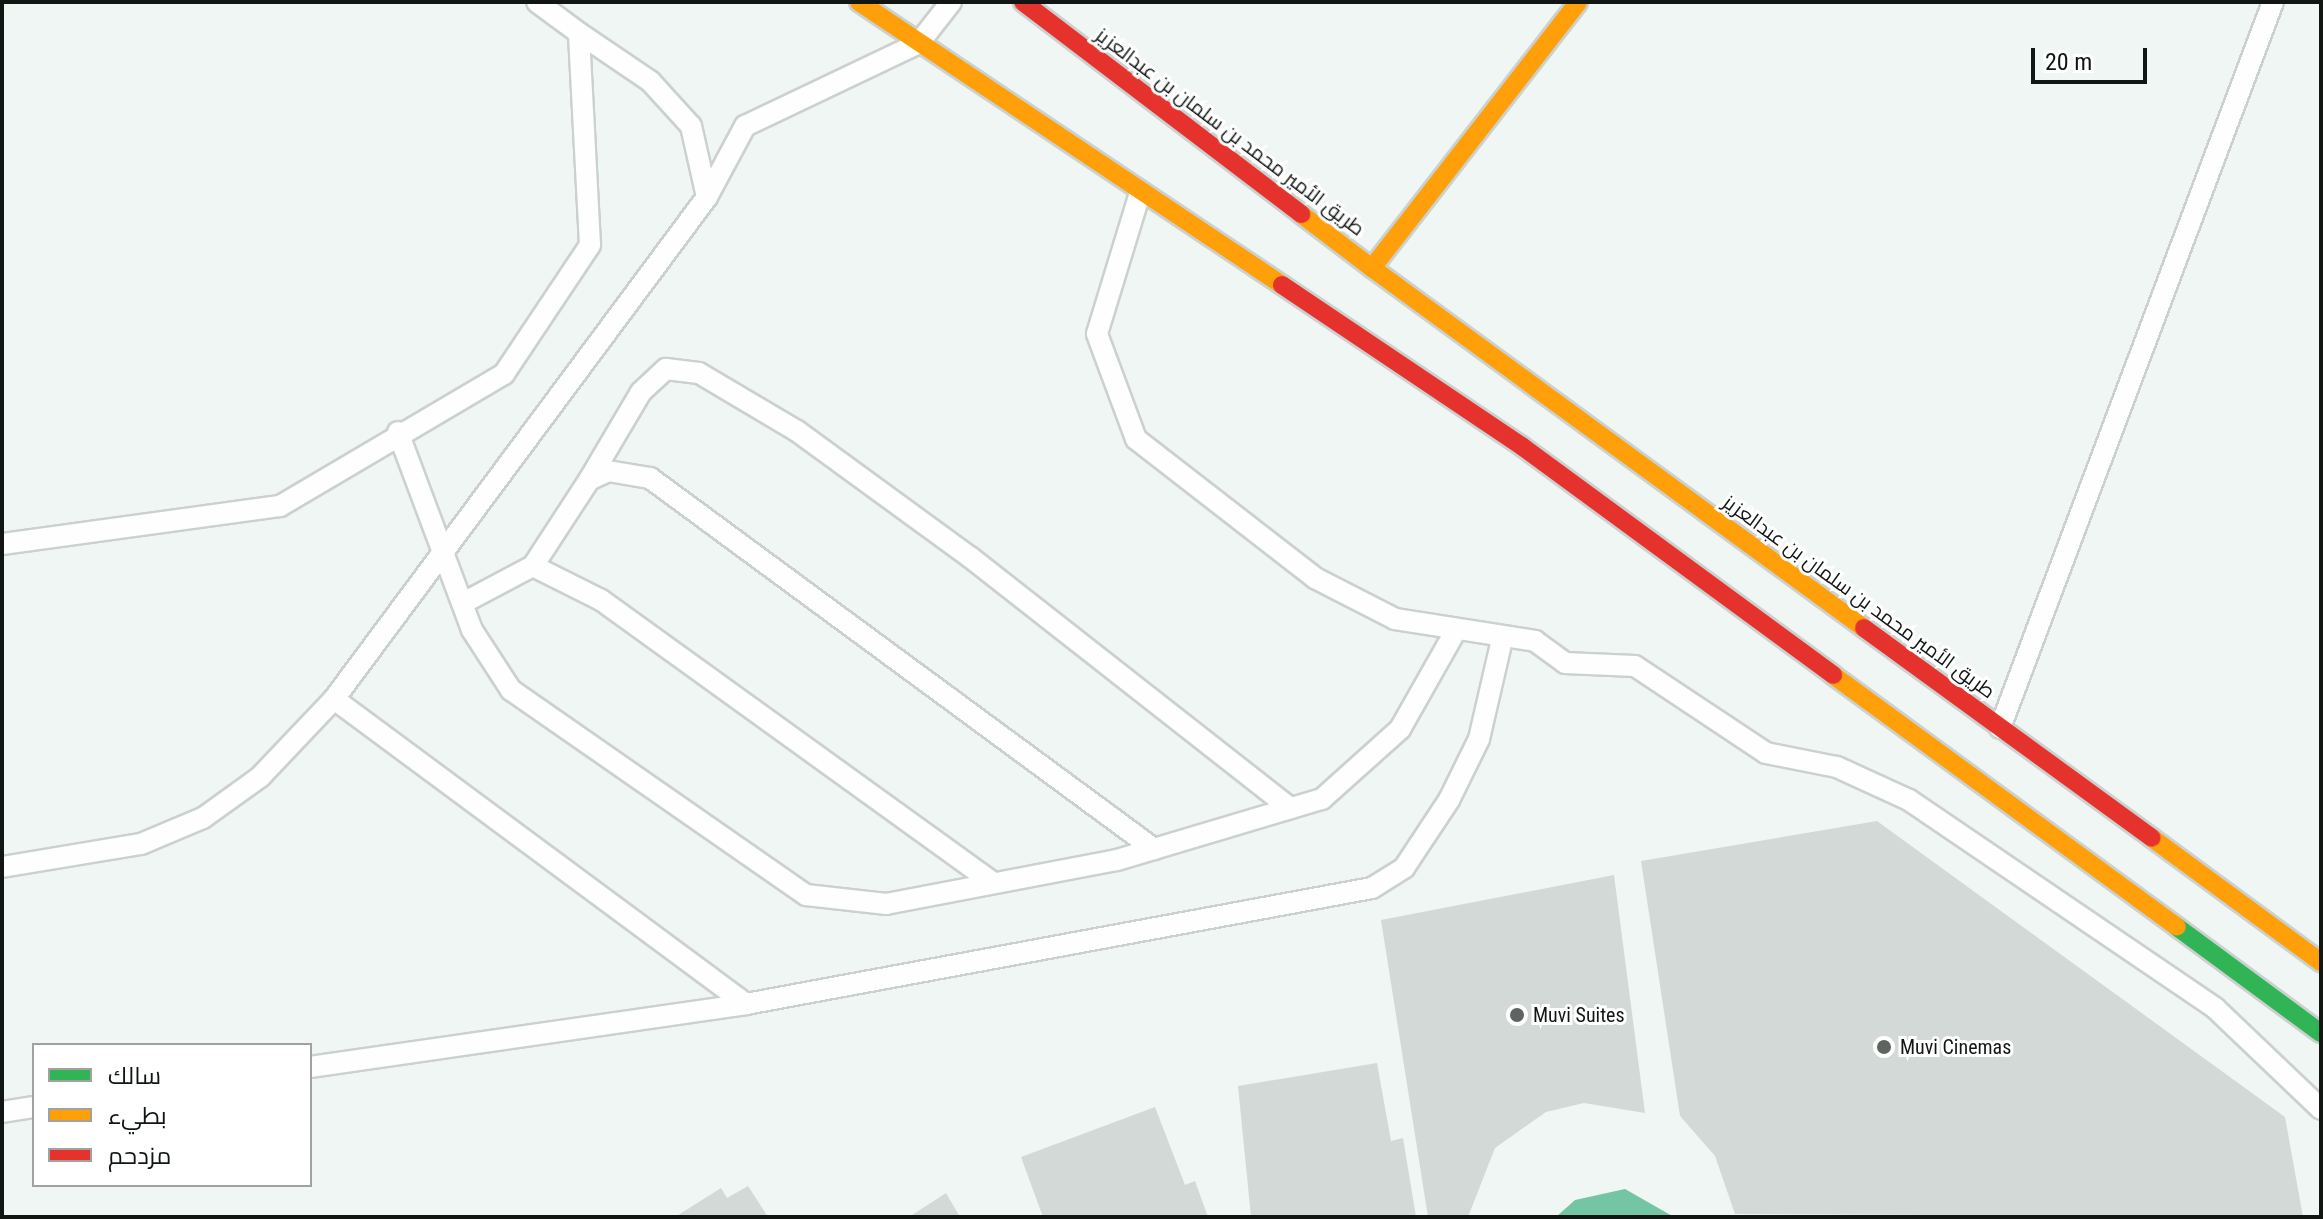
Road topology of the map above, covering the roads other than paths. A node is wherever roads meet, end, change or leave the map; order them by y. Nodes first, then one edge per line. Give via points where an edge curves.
1 (537, 2) edge
2 (859, 2) edge
3 (951, 2) edge
4 (1023, 2) edge
5 (2273, 2) edge
6 (1571, 4) edge
7 (579, 33) junction
8 (919, 43) junction
9 (1140, 193) junction
10 (707, 197) junction
11 (1372, 268) junction
12 (398, 432) junction
13 (589, 480) junction
14 (2, 544) edge
15 (445, 549) junction
16 (533, 566) junction
17 (463, 603) junction
18 (1456, 630) junction
19 (1502, 639) junction
20 (334, 699) junction
21 (2000, 728) junction
22 (1290, 808) junction
23 (1154, 849) junction
24 (2, 867) edge
25 (993, 883) junction
26 (2321, 962) edge
27 (746, 1004) junction
28 (2321, 1033) edge
29 (312, 1067) edge
30 (32, 1107) edge
31 (2321, 1109) edge
32 (2, 1112) edge

1 - 7 lane
2 - 8 street
3 - 8 lane
4 - 11 street, طريق الأمير محمد بن سلمان بن عبدالعزيز
5 - 21 lane
6 - 11 street
7 - 10 lane via 650,81 691,126
7 - 12 lane via 590,245 504,374
8 - 9 street
8 - 10 lane via 745,126
9 - 18 lane via 1097,334 1136,439 1315,578 1395,619
9 - 28 street via 1523,447
10 - 15 lane
11 - 21 street, طريق الأمير محمد بن سلمان بن عبدالعزيز
12 - 14 lane via 280,506
12 - 15 lane
13 - 16 lane
13 - 22 lane via 641,392 666,369 699,373 797,431 970,557
13 - 23 lane via 608,471 650,478
15 - 17 lane
15 - 20 lane
16 - 17 lane
16 - 25 lane via 614,609
17 - 25 lane via 511,690 806,895 886,904
18 - 19 lane
18 - 22 lane via 1400,729 1322,799
19 - 27 lane via 1479,739 1449,800 1404,868 1372,888
19 - 31 lane via 1535,641 1565,663 1635,666 1766,753 1837,767 1909,800 2215,1008
20 - 24 lane via 260,777 203,818 141,844
20 - 27 lane
21 - 26 street, طريق الأمير محمد بن سلمان بن عبدالعزيز
22 - 23 lane
23 - 25 lane
27 - 29 lane
30 - 32 lane

